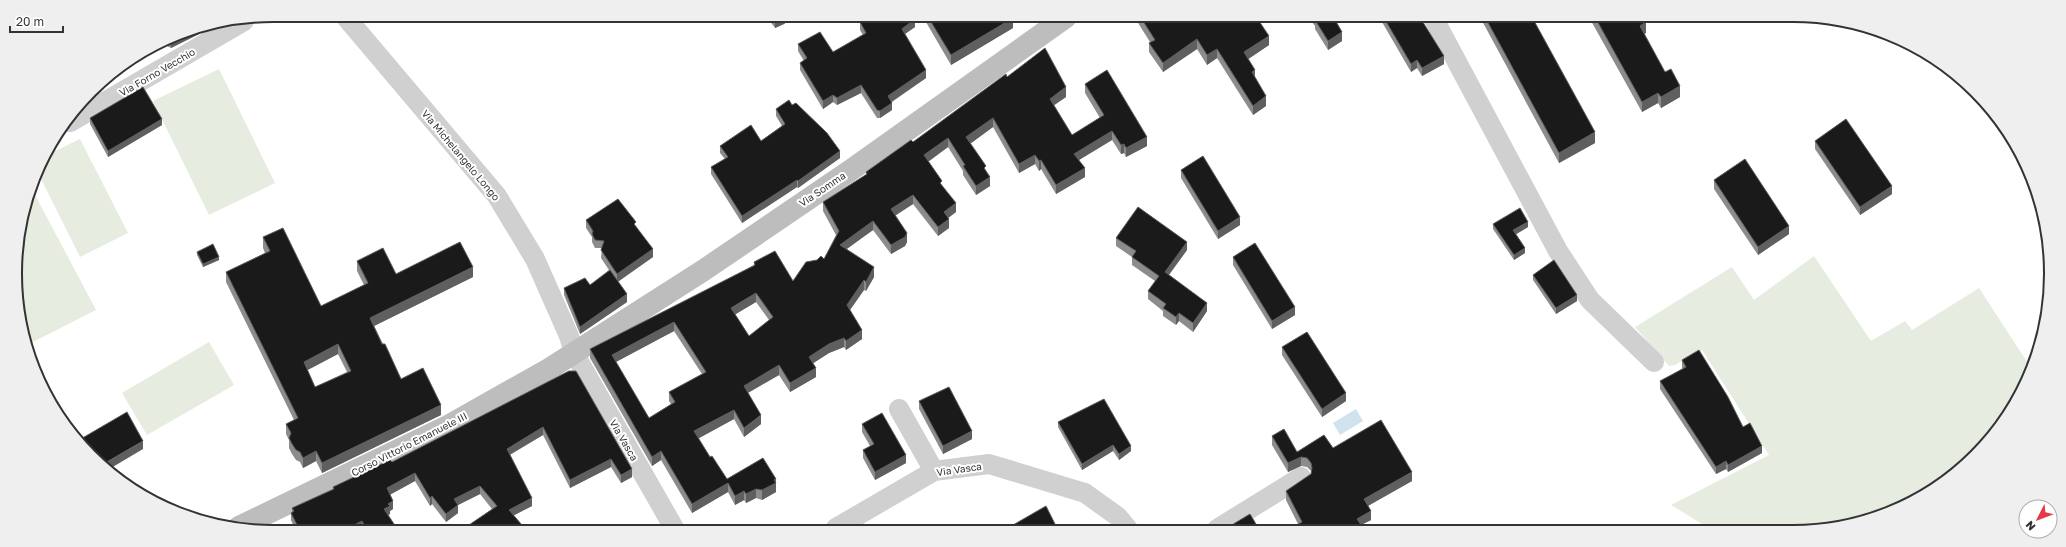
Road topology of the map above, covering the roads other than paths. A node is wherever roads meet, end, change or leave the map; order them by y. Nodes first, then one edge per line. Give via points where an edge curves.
1 (350, 22) edge
2 (1060, 22) edge
3 (1436, 22) edge
4 (238, 25) edge
5 (75, 119) edge
6 (574, 353) junction
7 (1654, 362) dead end
8 (899, 409) dead end
9 (934, 471) junction
10 (1301, 477) dead end
11 (247, 523) edge
12 (672, 525) edge
13 (841, 525) edge
14 (1124, 525) edge
15 (1223, 525) edge

1 - 6 street, Via Michelangelo Longo via 497,196 535,259
2 - 6 street, Via Somma via 851,170
3 - 7 street via 1558,251 1590,300
4 - 5 street, Via Forno Vecchio
6 - 11 street, Corso Vittorio Emanuele III via 549,370 446,427
6 - 12 street, Via Vasca
8 - 9 street
9 - 13 street, Via Vasca
9 - 14 street, Via Vasca via 989,464 1085,493
10 - 15 street

